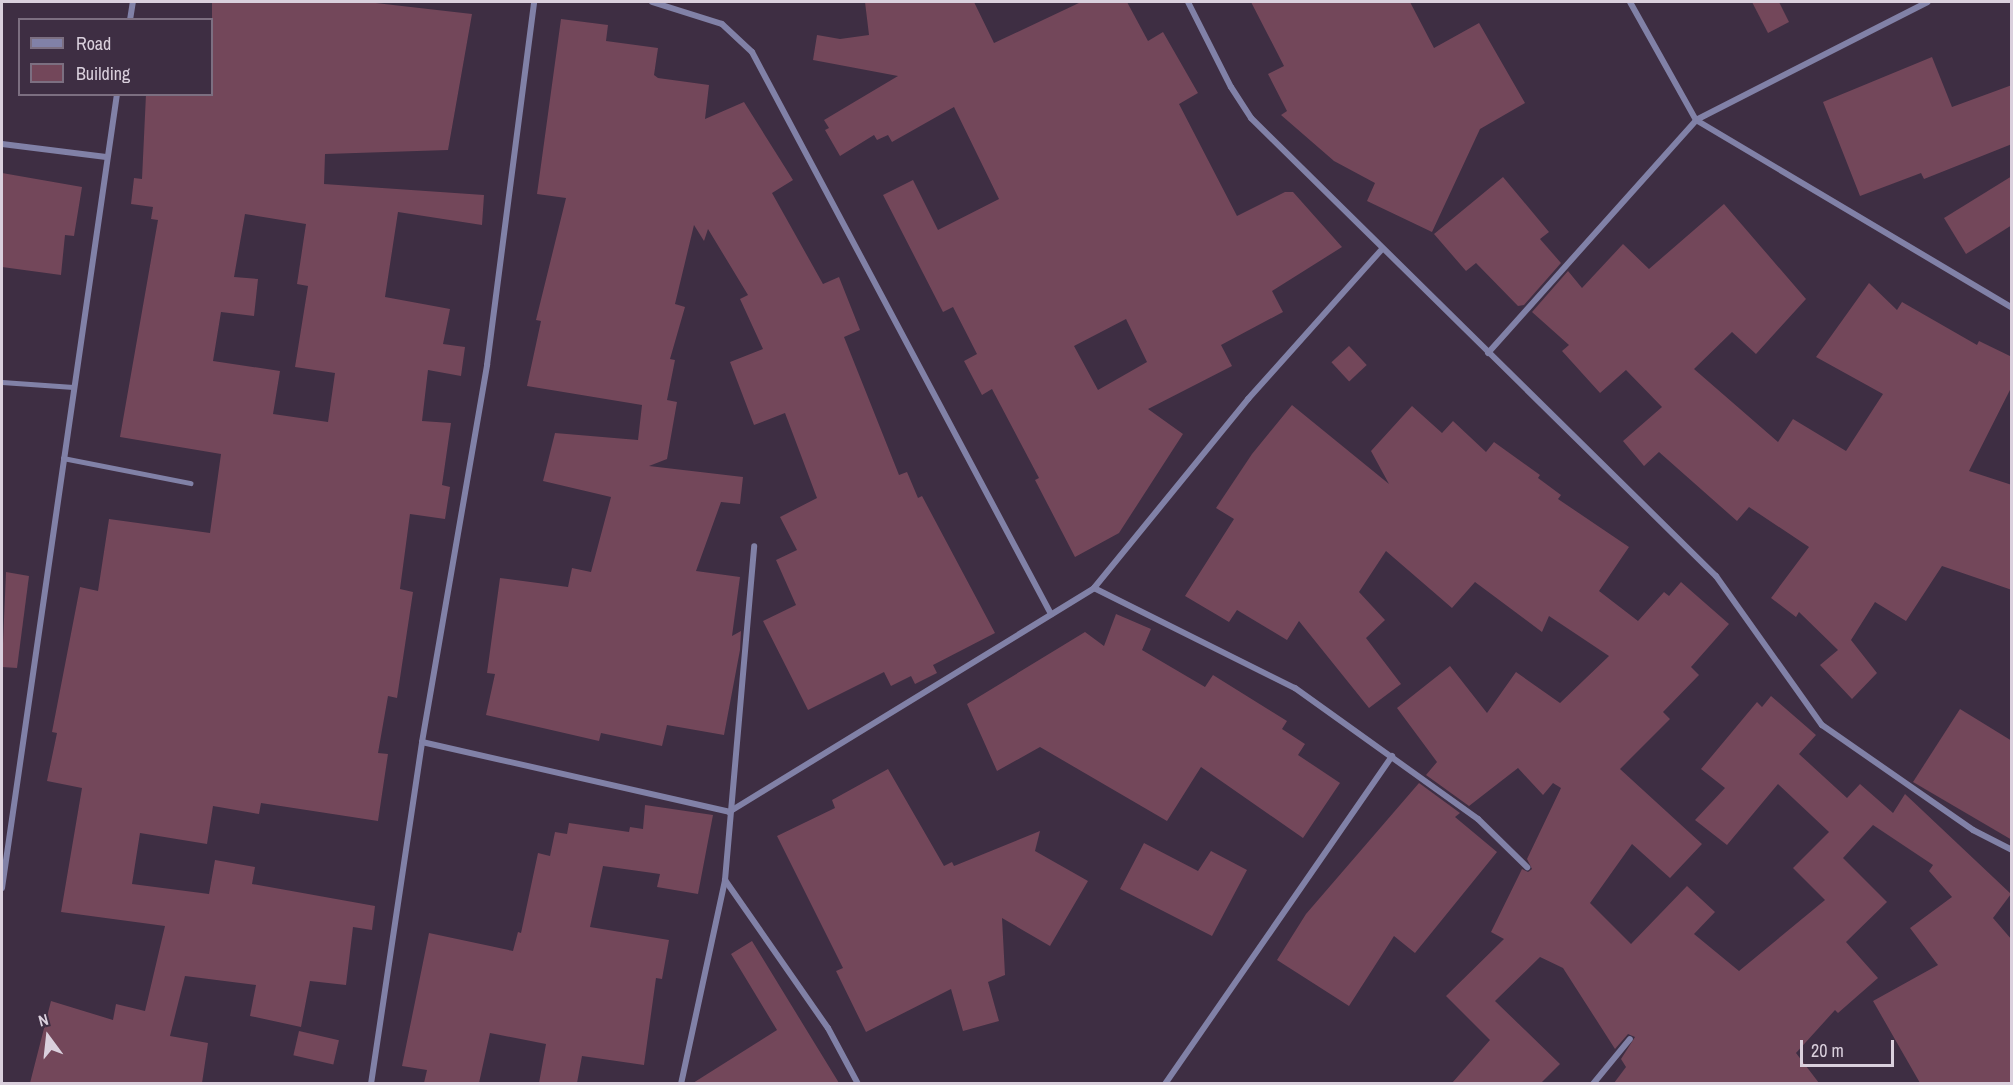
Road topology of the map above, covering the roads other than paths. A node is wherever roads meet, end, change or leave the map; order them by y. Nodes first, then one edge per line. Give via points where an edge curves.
1 (133, 2) edge
2 (534, 2) edge
3 (652, 2) edge
4 (1188, 2) edge
5 (1630, 2) edge
6 (1928, 2) edge
7 (130, 18) edge
8 (117, 96) edge
9 (1696, 120) junction
10 (2, 144) edge
11 (106, 157) junction
12 (1381, 250) junction
13 (2012, 308) edge
14 (1488, 354) junction
15 (2, 382) edge
16 (73, 387) junction
17 (63, 459) junction
18 (191, 483) dead end
19 (754, 546) dead end
20 (1094, 588) junction
21 (1050, 614) junction
22 (422, 742) junction
23 (1392, 756) junction
24 (729, 812) junction
25 (2012, 850) edge
26 (1527, 867) dead end
27 (725, 880) junction
28 (2, 888) edge
29 (1630, 1039) dead end
30 (371, 1083) edge
31 (681, 1083) edge
32 (858, 1083) edge
33 (1165, 1083) edge
34 (1593, 1083) edge

1 - 7 street
2 - 22 street via 488,365
3 - 21 street via 722,24 752,52
4 - 12 street via 1251,118
5 - 9 street
6 - 9 street
8 - 11 street
9 - 13 street
9 - 14 street
10 - 11 street
11 - 16 street
12 - 14 street
12 - 20 street via 1248,399
14 - 25 street via 1716,576 1833,736 1973,830
15 - 16 lane
16 - 17 street
17 - 18 lane
17 - 28 street
19 - 24 street
20 - 21 street
20 - 23 street via 1261,667
21 - 24 street
22 - 24 street
22 - 30 street
23 - 26 street via 1478,819
23 - 33 street
24 - 27 street
27 - 31 street
27 - 32 street via 828,1028
29 - 34 street

